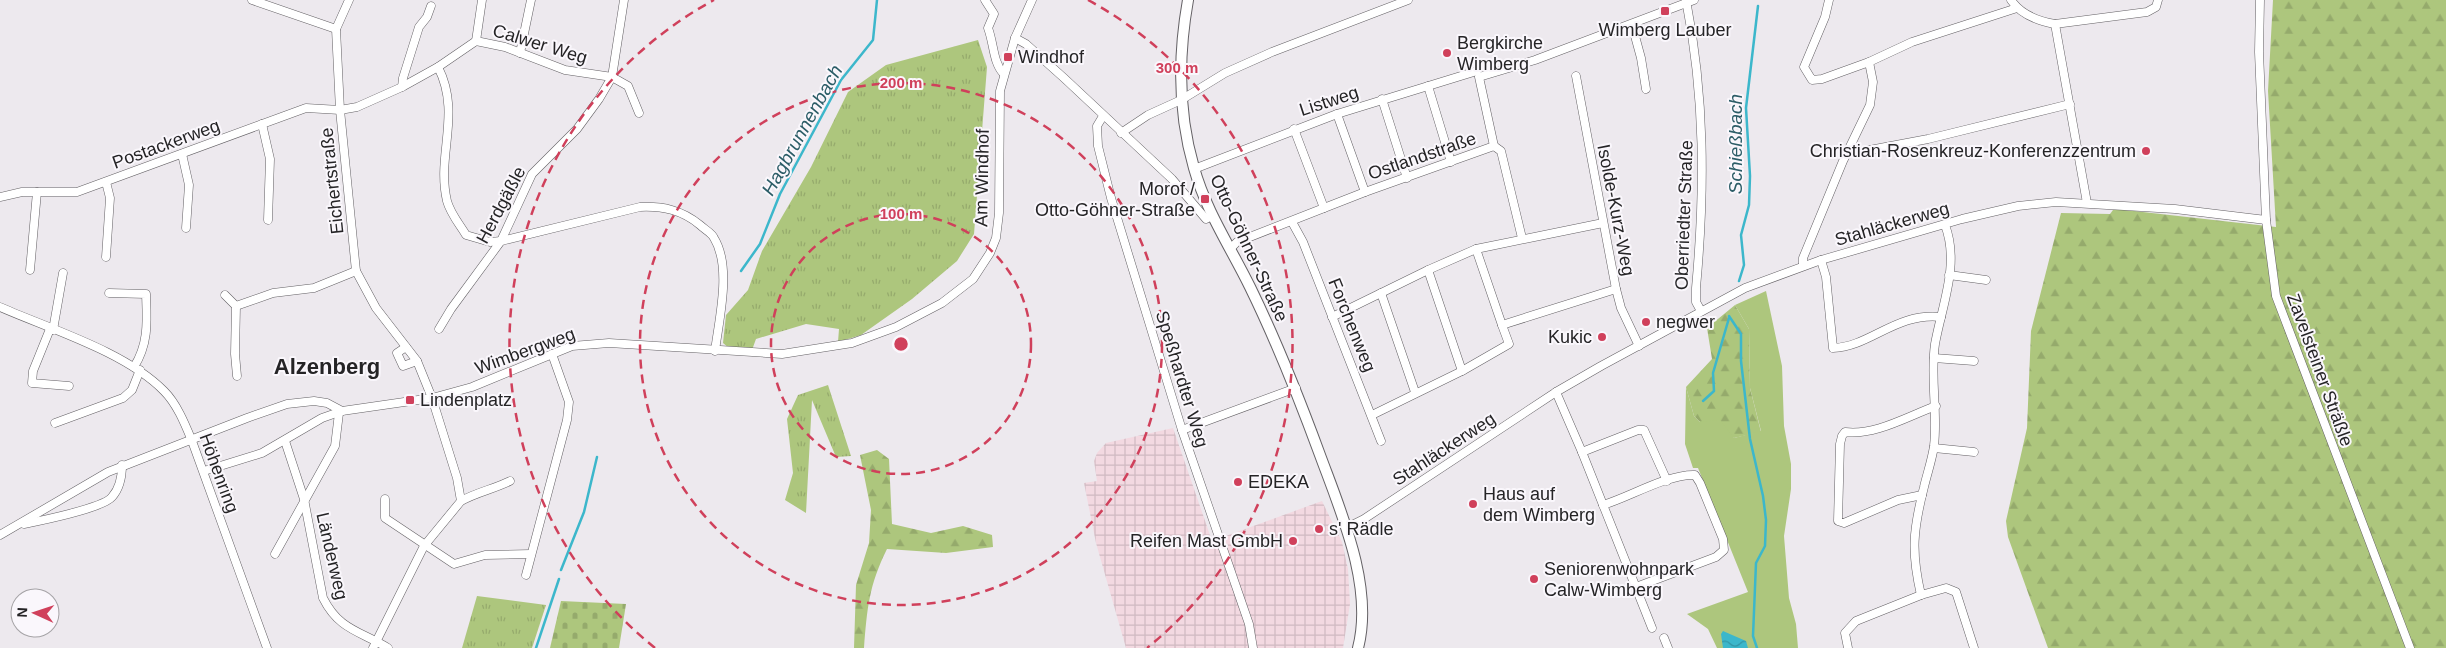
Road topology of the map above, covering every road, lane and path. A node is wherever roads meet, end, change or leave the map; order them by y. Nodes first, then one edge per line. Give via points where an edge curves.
1 (252, 0) edge
2 (349, 0) edge
3 (482, 0) edge
4 (532, 0) edge
5 (624, 0) edge
6 (985, 0) edge
7 (1032, 0) edge
8 (1188, 0) edge
9 (1408, 0) edge
10 (1829, 0) edge
11 (2011, 0) edge
12 (2158, 0) edge
13 (2260, 0) edge
14 (1689, 1) edge
15 (431, 6) dead end
16 (2017, 8) junction
17 (2055, 24) junction
18 (1632, 25) junction
19 (336, 29) junction
20 (1015, 38) junction
21 (476, 41) junction
22 (520, 52) junction
23 (1869, 62) junction
24 (438, 67) junction
25 (1478, 71) dead end
26 (1004, 73) junction
27 (1576, 76) dead end
28 (612, 77) junction
29 (1428, 86) junction
30 (402, 87) junction
31 (1646, 89) dead end
32 (1181, 100) junction
33 (1382, 100) junction
34 (2070, 104) junction
35 (340, 110) junction
36 (639, 113) dead end
37 (1337, 114) junction
38 (1103, 116) junction
39 (262, 124) junction
40 (1294, 129) junction
41 (1122, 133) junction
42 (1494, 146) junction
43 (1852, 147) junction
44 (182, 154) junction
45 (1451, 162) junction
46 (1194, 169) junction
47 (1407, 178) junction
48 (106, 182) junction
49 (37, 192) junction
50 (1365, 192) junction
51 (0, 197) edge
52 (2087, 203) junction
53 (1324, 208) junction
54 (1212, 216) junction
55 (268, 220) dead end
56 (2266, 220) junction
57 (1292, 222) junction
58 (1603, 223) junction
59 (1945, 225) junction
60 (186, 228) dead end
61 (1522, 238) junction
62 (502, 241) junction
63 (1230, 248) junction
64 (1476, 249) junction
65 (106, 257) dead end
66 (1821, 260) junction
67 (1803, 266) junction
68 (30, 270) dead end
69 (1428, 270) junction
70 (356, 272) junction
71 (63, 273) dead end
72 (1949, 276) junction
73 (1986, 280) dead end
74 (1616, 289) junction
75 (109, 293) dead end
76 (1381, 293) junction
77 (225, 295) dead end
78 (236, 306) junction
79 (0, 307) edge
80 (1701, 311) junction
81 (1332, 317) junction
82 (1941, 317) junction
83 (1502, 325) junction
84 (51, 329) junction
85 (439, 329) dead end
86 (1639, 346) junction
87 (406, 348) junction
88 (715, 351) junction
89 (749, 353) joint
90 (552, 354) junction
91 (1934, 358) junction
92 (417, 361) junction
93 (1974, 361) dead end
94 (137, 368) junction
95 (1462, 370) junction
96 (237, 376) dead end
97 (69, 386) dead end
98 (1296, 388) junction
99 (1415, 392) junction
100 (1556, 392) junction
101 (432, 398) junction
102 (1936, 406) junction
103 (340, 412) junction
104 (1372, 415) junction
105 (55, 423) dead end
106 (1182, 430) junction
107 (1381, 440) dead end
108 (192, 441) junction
109 (284, 441) junction
110 (1934, 448) junction
111 (1582, 452) junction
112 (1974, 452) dead end
113 (122, 466) junction
114 (204, 471) junction
115 (510, 481) dead end
116 (1667, 481) junction
117 (1922, 495) junction
118 (304, 499) junction
119 (385, 499) dead end
120 (461, 501) junction
121 (1604, 505) junction
122 (19, 525) junction
123 (1346, 528) junction
124 (0, 535) edge
125 (424, 546) junction
126 (275, 554) dead end
127 (531, 554) junction
128 (526, 575) dead end
129 (1636, 587) junction
130 (1921, 595) junction
131 (1652, 628) dead end
132 (1361, 636) junction
133 (1664, 638) dead end
134 (375, 645) edge
135 (267, 648) edge
136 (388, 648) edge
137 (1253, 648) edge
138 (1358, 648) edge
139 (1366, 648) edge
140 (1668, 648) edge
141 (1848, 648) edge
142 (1974, 648) edge
143 (2410, 648) edge

1 - 19 street
2 - 19 street, Eichertstraße
3 - 21 street
4 - 22 street
5 - 28 street
6 - 26 street via 994,14 988,28 996,65
7 - 20 street, Am Windhof
8 - 32 street, Otto-Göhner-Straße via 1180,64
9 - 32 street via 1272,52 1225,73
10 - 23 street via 1804,67 1807,74 1812,80 1822,79
11 - 16 street
12 - 17 street via 2156,7 2147,12
13 - 56 street, Zavelsteiner Sträßle
14 - 18 street, Ostlandstraße
14 - 80 street, Oberriedter Straße via 1704,172 1696,288 1696,302
15 - 30 street via 419,27
16 - 17 street via 2043,22
16 - 23 street via 1912,42
17 - 34 street
18 - 31 street
18 - 42 street, Ostlandstraße via 1479,77
19 - 35 street, Eichertstraße
20 - 26 street, Am Windhof
20 - 38 street
21 - 22 street, Calwer Weg
21 - 24 street, Calwer Weg
22 - 28 street, Calwer Weg via 565,70
23 - 43 street via 1873,82 1870,105
24 - 30 street, Calwer Weg
24 - 62 street via 450,101 447,203 466,235 490,242
25 - 29 street, Listweg
26 - 89 street, Am Windhof via 999,116 1000,213 990,253 972,278 942,303 896,327 852,343 782,354
27 - 58 street, Isolde-Kurz-Weg
28 - 36 street via 628,86
28 - 62 street, Herdgäßle via 577,129 532,174
29 - 33 street, Listweg
29 - 45 street
30 - 35 street, Calwer Weg via 358,107
32 - 41 street via 1148,115
32 - 46 street, Otto-Göhner-Straße
33 - 37 street, Listweg
33 - 47 street
34 - 43 street via 1907,144 1859,152
34 - 52 street
35 - 39 street, Postackerweg via 306,108
35 - 70 street, Eichertstraße
37 - 40 street, Listweg
37 - 50 street
38 - 41 street
38 - 106 street, Speßhardter Weg via 1097,126 1098,146
39 - 44 street, Postackerweg
39 - 55 street via 270,159
40 - 46 street, Listweg
40 - 53 street
41 - 54 street via 1172,179 1206,219
42 - 45 street, Ostlandstraße
42 - 61 street via 1501,151
43 - 67 street via 1843,161 1803,258
44 - 48 street, Postackerweg
44 - 60 street via 189,185
45 - 47 street, Ostlandstraße
46 - 54 street, Otto-Göhner-Straße
47 - 50 street, Ostlandstraße
48 - 49 street, Postackerweg via 77,192
48 - 65 street via 110,198
49 - 51 street, Postackerweg
49 - 68 street
50 - 53 street, Ostlandstraße
52 - 56 street, Stahläckerweg
52 - 59 street, Stahläckerweg via 2018,206
53 - 57 street, Ostlandstraße
54 - 63 street, Otto-Göhner-Straße
56 - 143 street, Zavelsteiner Sträßle via 2276,296
57 - 63 street, Ostlandstraße via 1237,242
57 - 81 street, Forchenweg
58 - 61 street
58 - 74 street, Isolde-Kurz-Weg
59 - 66 street, Stahläckerweg
59 - 72 street via 1949,238
61 - 64 street
62 - 85 street, Herdgäßle
62 - 88 street via 640,207 660,206 689,216 714,237 722,262 724,289
63 - 98 street, Otto-Göhner-Straße
64 - 69 street
64 - 83 street
66 - 67 street, Stahläckerweg
66 - 82 street via 1826,277 1833,348 1844,347 1892,325 1924,315
67 - 80 street, Stahläckerweg via 1745,288
69 - 76 street
69 - 95 street
70 - 78 street via 314,288 273,293
70 - 87 street, Eichertstraße via 376,308
71 - 84 street
72 - 73 street
72 - 82 street
74 - 83 street
74 - 86 street, Isolde-Kurz-Weg
75 - 94 street via 146,294 147,329
76 - 81 street
76 - 99 street
77 - 78 street
78 - 96 street
79 - 84 street, Höhenring
80 - 86 street, Stahläckerweg
81 - 104 street, Forchenweg
82 - 91 street
83 - 95 street via 1511,343
84 - 94 street, Höhenring
84 - 97 street via 33,371 32,383
86 - 100 street, Stahläckerweg
87 - 92 street
87 - 92 street via 396,353 403,366
88 - 89 street, Wimbergweg
88 - 90 street, Wimbergweg via 593,343 572,346
90 - 101 street, Wimbergweg via 472,386
90 - 127 street via 569,402
91 - 93 street
91 - 102 street
92 - 101 street
94 - 105 street via 132,390 123,398
94 - 108 street, Höhenring via 165,391
95 - 99 street
98 - 106 street
98 - 123 street, Otto-Göhner-Straße
99 - 104 street
100 - 111 street
100 - 123 street, Stahläckerweg
101 - 103 street, Wimbergweg
101 - 120 street
102 - 110 street
102 - 117 street via 1873,430 1857,434 1845,432 1840,444 1838,521 1844,523 1898,500
103 - 108 street via 327,403 314,400 287,404
103 - 109 street via 322,418
103 - 118 street via 335,446
104 - 107 street, Forchenweg
106 - 137 street, Speßhardter Weg via 1249,624
108 - 113 street
108 - 114 street, Höhenring
109 - 114 street via 262,453
109 - 118 street, Länderweg
110 - 112 street
110 - 117 street
111 - 116 street via 1644,430
111 - 121 street
113 - 122 street via 73,491
113 - 122 street via 122,479 111,499 71,514
114 - 135 street, Höhenring
115 - 120 street
116 - 121 street
116 - 129 street via 1695,475 1720,531 1724,550 1716,557
117 - 130 street via 1914,544 1914,565
118 - 126 street
118 - 134 street, Länderweg via 323,598 330,613
119 - 125 street via 384,518
120 - 125 street
121 - 129 street
122 - 124 street
123 - 132 street, Otto-Göhner-Straße via 1361,595
125 - 127 street via 454,564 486,554
125 - 134 street
127 - 128 street
129 - 131 street
130 - 141 street via 1856,621 1845,633
130 - 142 street via 1946,588 1956,592
132 - 138 street, Otto-Göhner-Straße
132 - 139 street, Otto-Göhner-Straße
133 - 140 street
134 - 136 street, Länderweg

